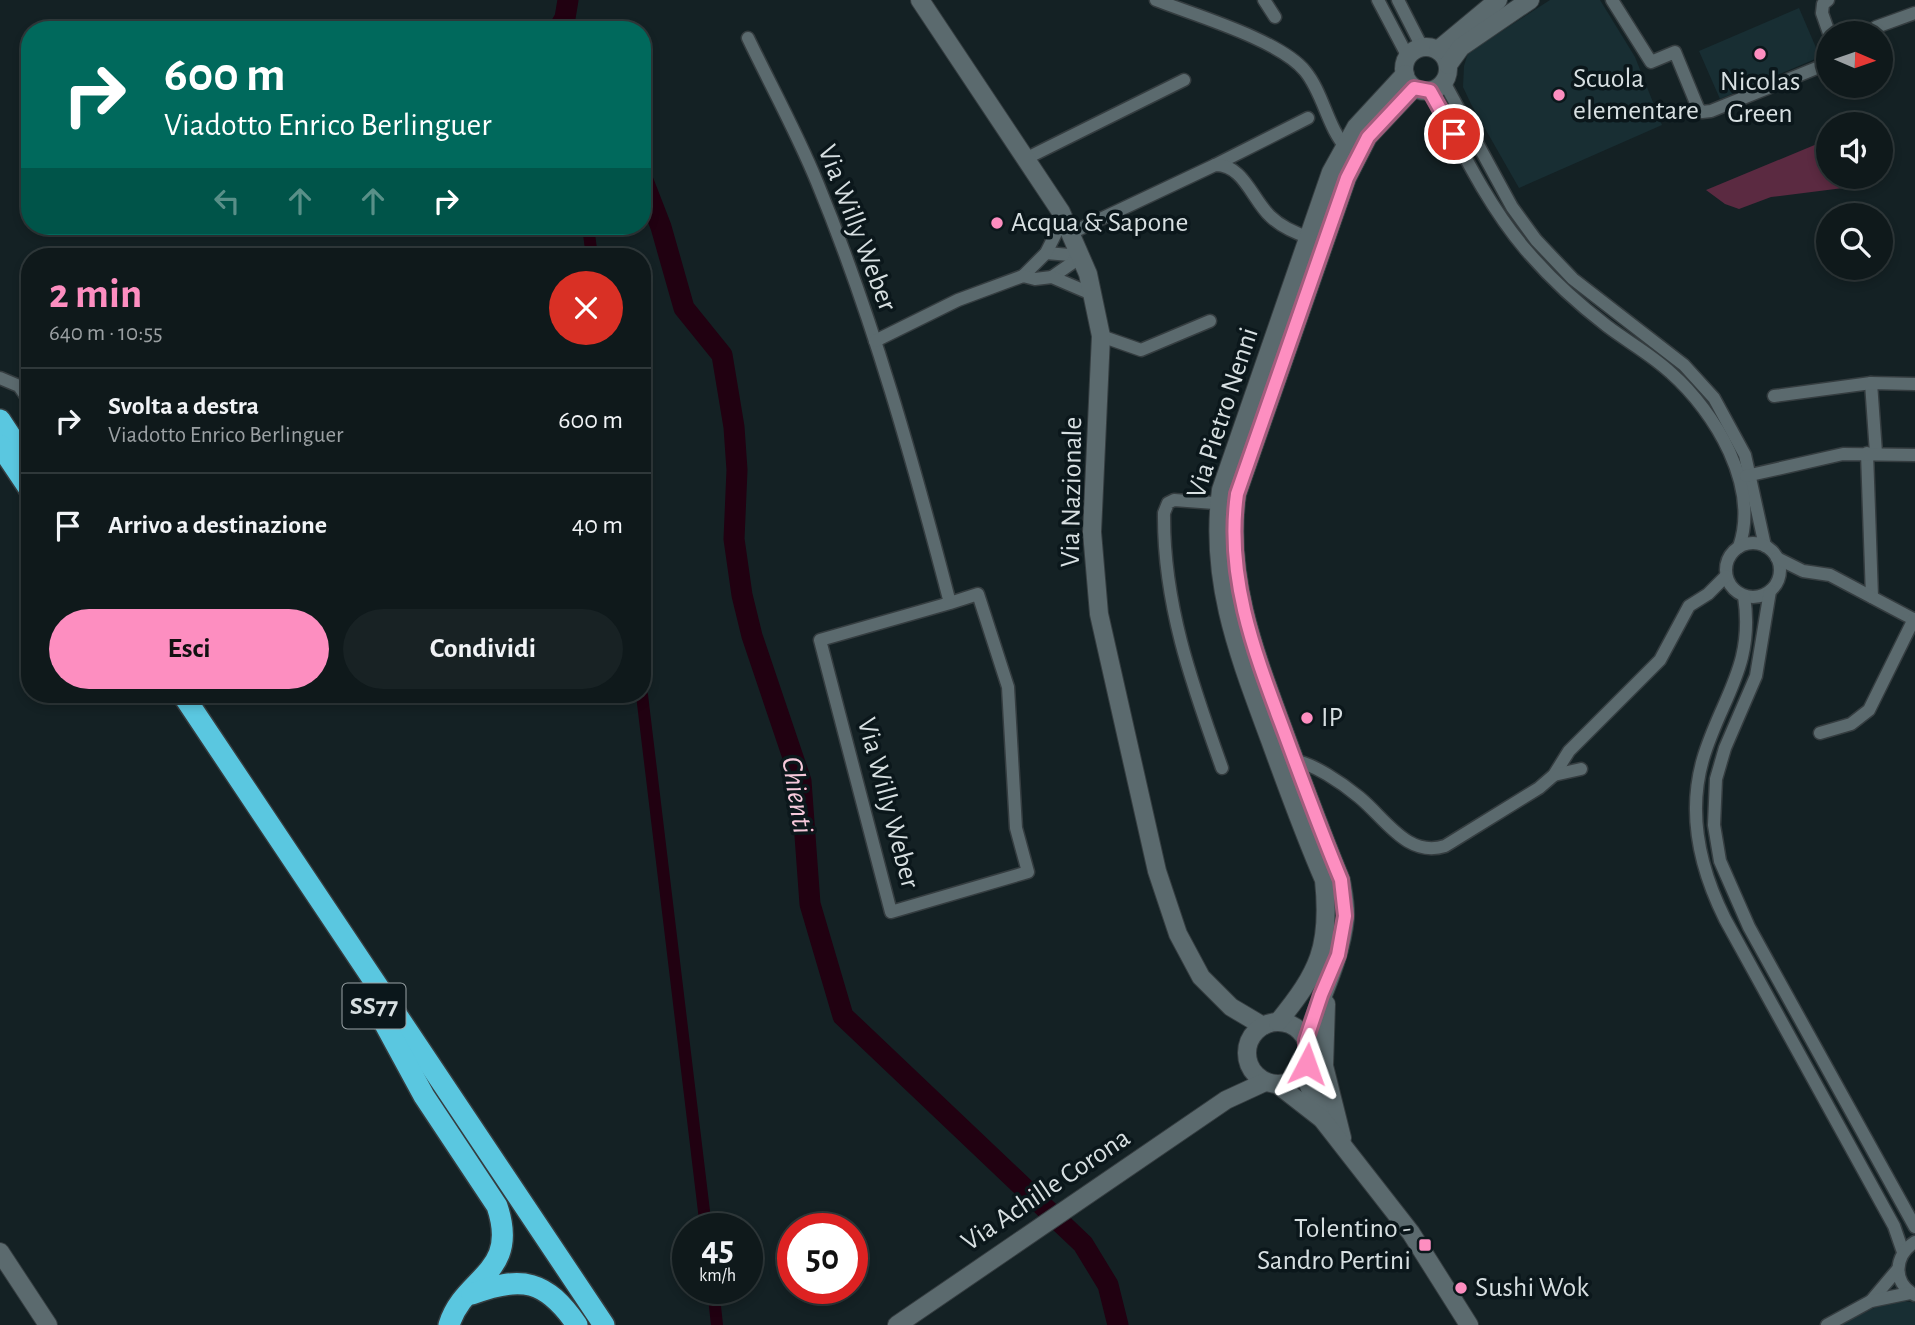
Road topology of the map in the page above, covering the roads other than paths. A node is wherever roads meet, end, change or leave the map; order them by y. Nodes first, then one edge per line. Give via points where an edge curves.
1 (920, 0) edge
2 (1156, 0) edge
3 (1264, 0) edge
4 (1378, 0) edge
5 (1398, 0) edge
6 (1498, 0) edge
7 (1530, 0) edge
8 (1612, 0) edge
9 (1828, 0) edge
10 (1915, 13) edge
11 (1275, 17) dead end
12 (1825, 21) edge
13 (1893, 21) edge
14 (748, 38) dead end
15 (1816, 68) edge
16 (1426, 69) junction
17 (1184, 80) dead end
18 (1308, 118) dead end
19 (1351, 150) junction
20 (1026, 159) junction
21 (1215, 165) junction
22 (1490, 169) junction
23 (1477, 177) junction
24 (1061, 212) junction
25 (1071, 233) junction
26 (1310, 238) junction
27 (1045, 253) junction
28 (1082, 256) junction
29 (1023, 276) junction
30 (1052, 278) junction
31 (1095, 295) junction
32 (1210, 321) dead end
33 (1101, 336) junction
34 (875, 341) junction
35 (0, 378) edge
36 (1871, 383) junction
37 (1915, 383) edge
38 (21, 391) edge
39 (1774, 396) dead end
40 (0, 421) edge
41 (0, 445) edge
42 (21, 452) edge
43 (1872, 453) junction
44 (1915, 455) edge
45 (21, 476) edge
46 (1745, 476) junction
47 (1227, 504) junction
48 (1739, 547) junction
49 (1765, 547) junction
50 (1777, 558) junction
51 (1803, 571) junction
52 (1726, 576) junction
53 (1773, 587) junction
54 (1708, 594) junction
55 (1741, 595) junction
56 (1872, 597) junction
57 (950, 603) junction
58 (1914, 620) edge
59 (172, 703) edge
60 (188, 703) edge
61 (1820, 733) dead end
62 (1287, 762) junction
63 (1222, 768) dead end
64 (1581, 769) dead end
65 (1554, 775) junction
66 (1314, 835) junction
67 (1331, 971) junction
68 (1231, 1007) junction
69 (380, 1015) junction
70 (1271, 1024) junction
71 (1306, 1040) junction
72 (1248, 1053) junction
73 (1303, 1071) junction
74 (1271, 1083) junction
75 (1226, 1100) junction
76 (1322, 1119) junction
77 (1345, 1148) junction
78 (1915, 1227) edge
79 (1915, 1242) edge
80 (0, 1252) edge
81 (1903, 1252) junction
82 (1898, 1269) junction
83 (470, 1294) junction
84 (1913, 1294) edge
85 (1871, 1301) junction
86 (595, 1320) edge
87 (48, 1325) edge
88 (449, 1325) edge
89 (577, 1325) edge
90 (611, 1325) edge
91 (897, 1325) edge
92 (1469, 1325) edge
93 (1827, 1325) edge

1 - 20 main road, Via Nazionale
2 - 19 street via 1278,49 1296,62
3 - 11 street
4 - 16 street
5 - 16 street
6 - 16 main road
7 - 16 main road
8 - 15 street via 1651,61 1675,52 1702,112
9 - 12 street via 1823,4
10 - 13 street
14 - 34 street, Via Willy Weber via 817,182
16 - 19 main road, Via Pietro Nenni via 1356,127
16 - 22 street
16 - 23 street
17 - 20 street
18 - 21 street
19 - 26 main road, Via Pietro Nenni via 1331,172
19 - 47 main road, Via Pietro Nenni via 1347,178
20 - 24 main road, Via Nazionale
21 - 25 street
21 - 26 street via 1235,170 1271,218
22 - 23 street
22 - 46 street via 1512,208 1573,279 1684,365 1714,398 1729,422
23 - 46 street via 1525,248 1561,288 1672,374 1703,407
24 - 25 main road, Via Nazionale
24 - 27 street
25 - 28 main road, Via Nazionale
26 - 47 main road, Via Pietro Nenni via 1221,490
27 - 28 street
27 - 29 street
28 - 30 street
28 - 31 main road, Via Nazionale
29 - 30 street
29 - 34 street via 958,300
30 - 31 street
31 - 33 main road, Via Nazionale
32 - 33 street via 1142,350
33 - 68 main road, Via Nazionale via 1092,533 1099,614 1157,871 1178,934 1201,977
34 - 57 street, Via Willy Weber
35 - 38 street via 14,382
36 - 37 street
36 - 39 street
36 - 43 street
40 - 42 highway
41 - 45 highway
43 - 44 street
43 - 46 street via 1816,458
43 - 56 street
46 - 48 street
46 - 49 street
47 - 62 main road, Via Pietro Nenni via 1220,585 1235,646
47 - 63 street via 1174,500 1164,513 1168,588 1180,646
48 - 49 street via 1750,543
48 - 52 street via 1728,559
49 - 50 street
50 - 51 street
50 - 53 street via 1779,574
51 - 53 street
51 - 56 street via 1830,575
52 - 54 street
52 - 55 street
53 - 55 street via 1755,597
53 - 78 street via 1756,676 1716,779 1714,825 1720,861 1744,918
54 - 55 street
54 - 65 street via 1689,606 1660,660 1569,751
55 - 81 street via 1747,625 1738,677 1703,758 1698,782 1697,834 1704,870 1724,919 1895,1226
56 - 58 street
57 - 57 street, Via Willy Weber via 820,640 891,912 1028,872 1016,828 1008,687 978,594
58 - 61 street via 1869,710 1852,724
59 - 69 highway, SS77
60 - 86 highway, SS77
62 - 65 street via 1359,797 1396,833 1420,848 1433,849 1484,823
62 - 66 main road, Via Pietro Nenni
64 - 65 street
66 - 67 main road, Via Pietro Nenni via 1341,880 1345,916
66 - 70 main road, Via Pietro Nenni via 1328,917 1321,954 1306,987
67 - 71 main road, Via Pietro Nenni
67 - 77 main road via 1322,1040 1324,1066
68 - 70 main road, Via Nazionale
68 - 72 main road, Via Nazionale
69 - 83 highway via 424,1096 503,1222 498,1259
69 - 86 highway, SS77
70 - 71 main road via 1295,1027
70 - 72 main road
71 - 73 main road via 1309,1056
72 - 74 main road via 1257,1077
72 - 75 main road, Via Achille Corona
73 - 74 main road via 1287,1083
73 - 76 main road
74 - 75 main road, Via Achille Corona
74 - 76 main road
75 - 91 main road, Via Achille Corona
76 - 77 main road
77 - 92 main road via 1411,1233
79 - 81 street
80 - 87 main road
81 - 82 street
82 - 84 street via 1899,1278
82 - 85 street
83 - 88 highway
83 - 89 highway via 510,1282 526,1283 554,1296
84 - 85 street
85 - 93 street
86 - 90 highway via 602,1312

